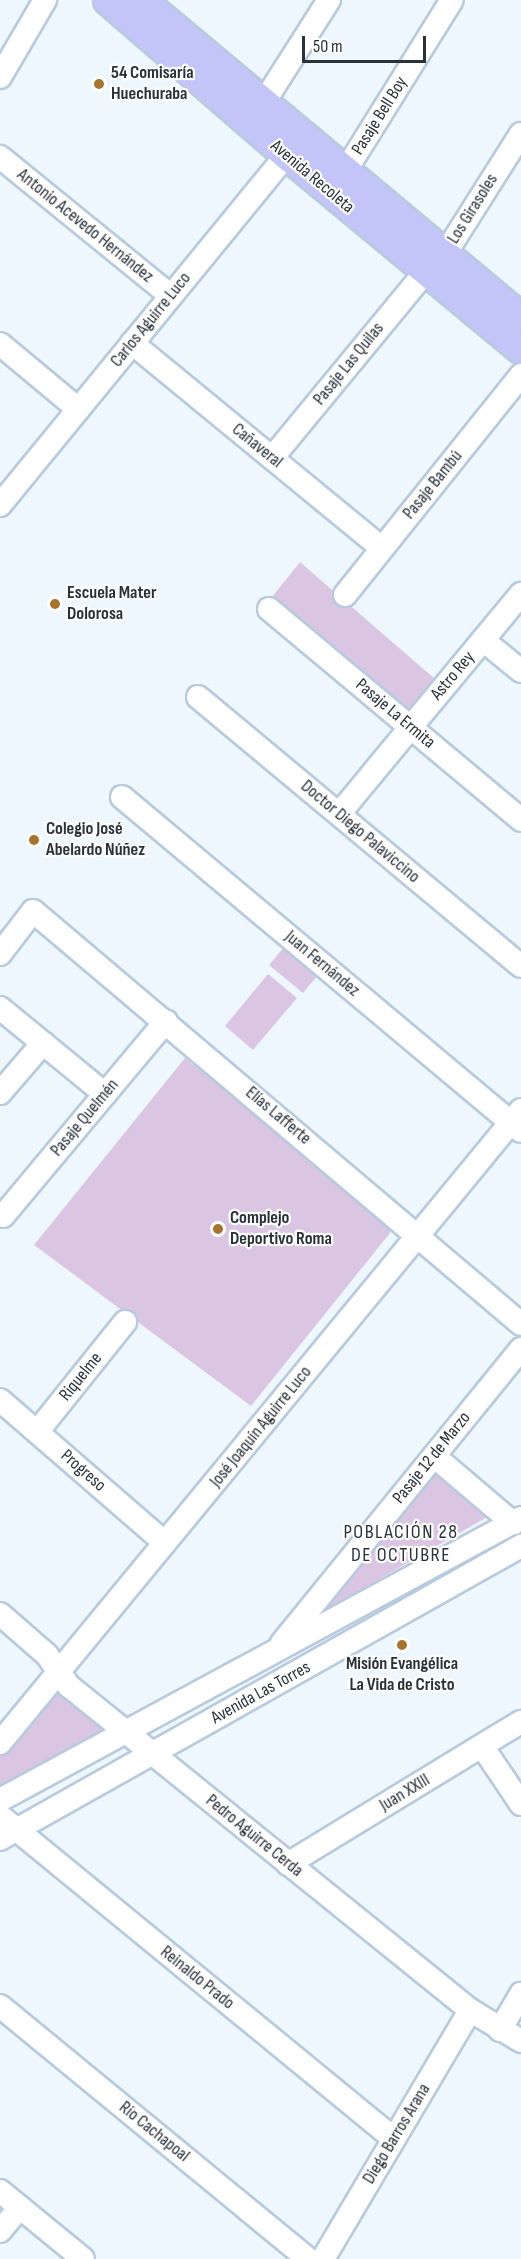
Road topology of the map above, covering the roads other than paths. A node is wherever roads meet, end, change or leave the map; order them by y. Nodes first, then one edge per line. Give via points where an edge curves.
1 (45, 0) edge
2 (107, 0) edge
3 (329, 0) edge
4 (452, 0) edge
5 (148, 9) edge
6 (206, 69) junction
7 (0, 77) edge
8 (264, 102) junction
9 (303, 134) junction
10 (521, 134) edge
11 (286, 155) junction
12 (0, 157) edge
13 (346, 170) junction
14 (425, 254) junction
15 (171, 296) junction
16 (521, 317) edge
17 (0, 344) edge
18 (132, 344) junction
19 (521, 350) edge
20 (521, 375) edge
21 (78, 409) junction
22 (272, 458) junction
23 (0, 505) edge
24 (382, 548) junction
25 (521, 594) edge
26 (345, 595) dead end
27 (268, 609) dead end
28 (483, 640) junction
29 (521, 671) edge
30 (198, 697) dead end
31 (411, 728) junction
32 (122, 797) dead end
33 (339, 814) junction
34 (521, 820) edge
35 (0, 954) edge
36 (521, 966) edge
37 (0, 1008) edge
38 (166, 1021) junction
39 (43, 1043) junction
40 (0, 1093) edge
41 (105, 1094) junction
42 (517, 1121) edge
43 (3, 1216) dead end
44 (417, 1237) junction
45 (126, 1322) dead end
46 (521, 1324) edge
47 (521, 1350) edge
48 (0, 1400) edge
49 (37, 1432) junction
50 (434, 1456) junction
51 (517, 1520) edge
52 (165, 1543) junction
53 (521, 1546) edge
54 (0, 1614) edge
55 (276, 1651) junction
56 (59, 1672) junction
57 (521, 1722) edge
58 (125, 1732) junction
59 (0, 1743) edge
60 (482, 1746) junction
61 (153, 1754) junction
62 (0, 1800) edge
63 (521, 1804) edge
64 (6, 1829) edge
65 (288, 1864) junction
66 (521, 1994) edge
67 (0, 2006) edge
68 (470, 2010) junction
69 (500, 2030) junction
70 (521, 2041) edge
71 (394, 2139) junction
72 (0, 2191) edge
73 (20, 2207) junction
74 (0, 2231) edge
75 (83, 2259) edge
76 (308, 2259) edge
77 (323, 2259) edge

1 - 7 street
2 - 5 main road, Avenida Recoleta
3 - 8 street
4 - 13 street, Pasaje Bell Boy
5 - 6 main road, Avenida Recoleta
6 - 8 main road, Avenida Recoleta
6 - 11 main road, Avenida Recoleta
8 - 9 main road, Avenida Recoleta
9 - 11 street, Carlos Aguirre Luco
9 - 13 main road, Avenida Recoleta
10 - 14 street, Los Girasoles
11 - 14 main road, Avenida Recoleta
11 - 15 street, Carlos Aguirre Luco
12 - 15 street, Antonio Acevedo Hernández
13 - 14 main road, Avenida Recoleta
14 - 16 main road, Avenida Recoleta
14 - 19 main road, Avenida Recoleta
14 - 22 street, Pasaje Las Quilas
15 - 18 street, Carlos Aguirre Luco
17 - 21 street
18 - 21 street, Carlos Aguirre Luco
18 - 22 street, Cañaveral
20 - 24 street, Pasaje Bambú
21 - 23 street, Carlos Aguirre Luco
22 - 24 street, Cañaveral
24 - 26 street, Pasaje Bambú
25 - 28 street, Astro Rey
27 - 31 street, Pasaje La Ermita
28 - 29 street
28 - 31 street, Astro Rey
30 - 33 street, Doctor Diego Palaviccino
31 - 33 street, Astro Rey
31 - 34 street, Pasaje La Ermita
32 - 42 street, Juan Fernández
33 - 36 street, Doctor Diego Palaviccino
35 - 38 street, Elías Lafferte via 33,911
37 - 39 street
38 - 41 street, Pasaje Quelmén
38 - 44 street, Elías Lafferte
39 - 40 street
39 - 41 street
41 - 43 street, Pasaje Quelmén
42 - 44 street, José Joaquín Aguirre Luco
44 - 46 street, Elías Lafferte
44 - 52 street, José Joaquín Aguirre Luco
45 - 49 street, Riquelme
47 - 50 street, Pasaje 12 de Marzo
48 - 49 street, Progreso
49 - 52 street, Progreso
50 - 51 street
50 - 55 street, Pasaje 12 de Marzo
51 - 55 street, Avenida Las Torres
52 - 56 street, José Joaquín Aguirre Luco
53 - 61 street, Avenida Las Torres
54 - 56 street, Pedro Aguirre Cerda via 47,1655
55 - 58 street, Avenida Las Torres
56 - 58 street, Pedro Aguirre Cerda via 69,1686
56 - 59 street, José Joaquín Aguirre Luco
57 - 60 street, Juan XXIII
58 - 61 street, Pedro Aguirre Cerda
58 - 62 street, Avenida Las Torres
60 - 63 street
60 - 65 street, Juan XXIII
61 - 64 street, Avenida Las Torres
61 - 65 street, Pedro Aguirre Cerda
64 - 71 street, Reinaldo Prado
65 - 68 street, Pedro Aguirre Cerda
66 - 69 street
67 - 76 street, Río Cachapoal
68 - 69 street, Pedro Aguirre Cerda
68 - 71 street, Diego Barros Arana
69 - 70 street, Pedro Aguirre Cerda
71 - 77 street, Diego Barros Arana
72 - 73 street
73 - 74 street
73 - 75 street

